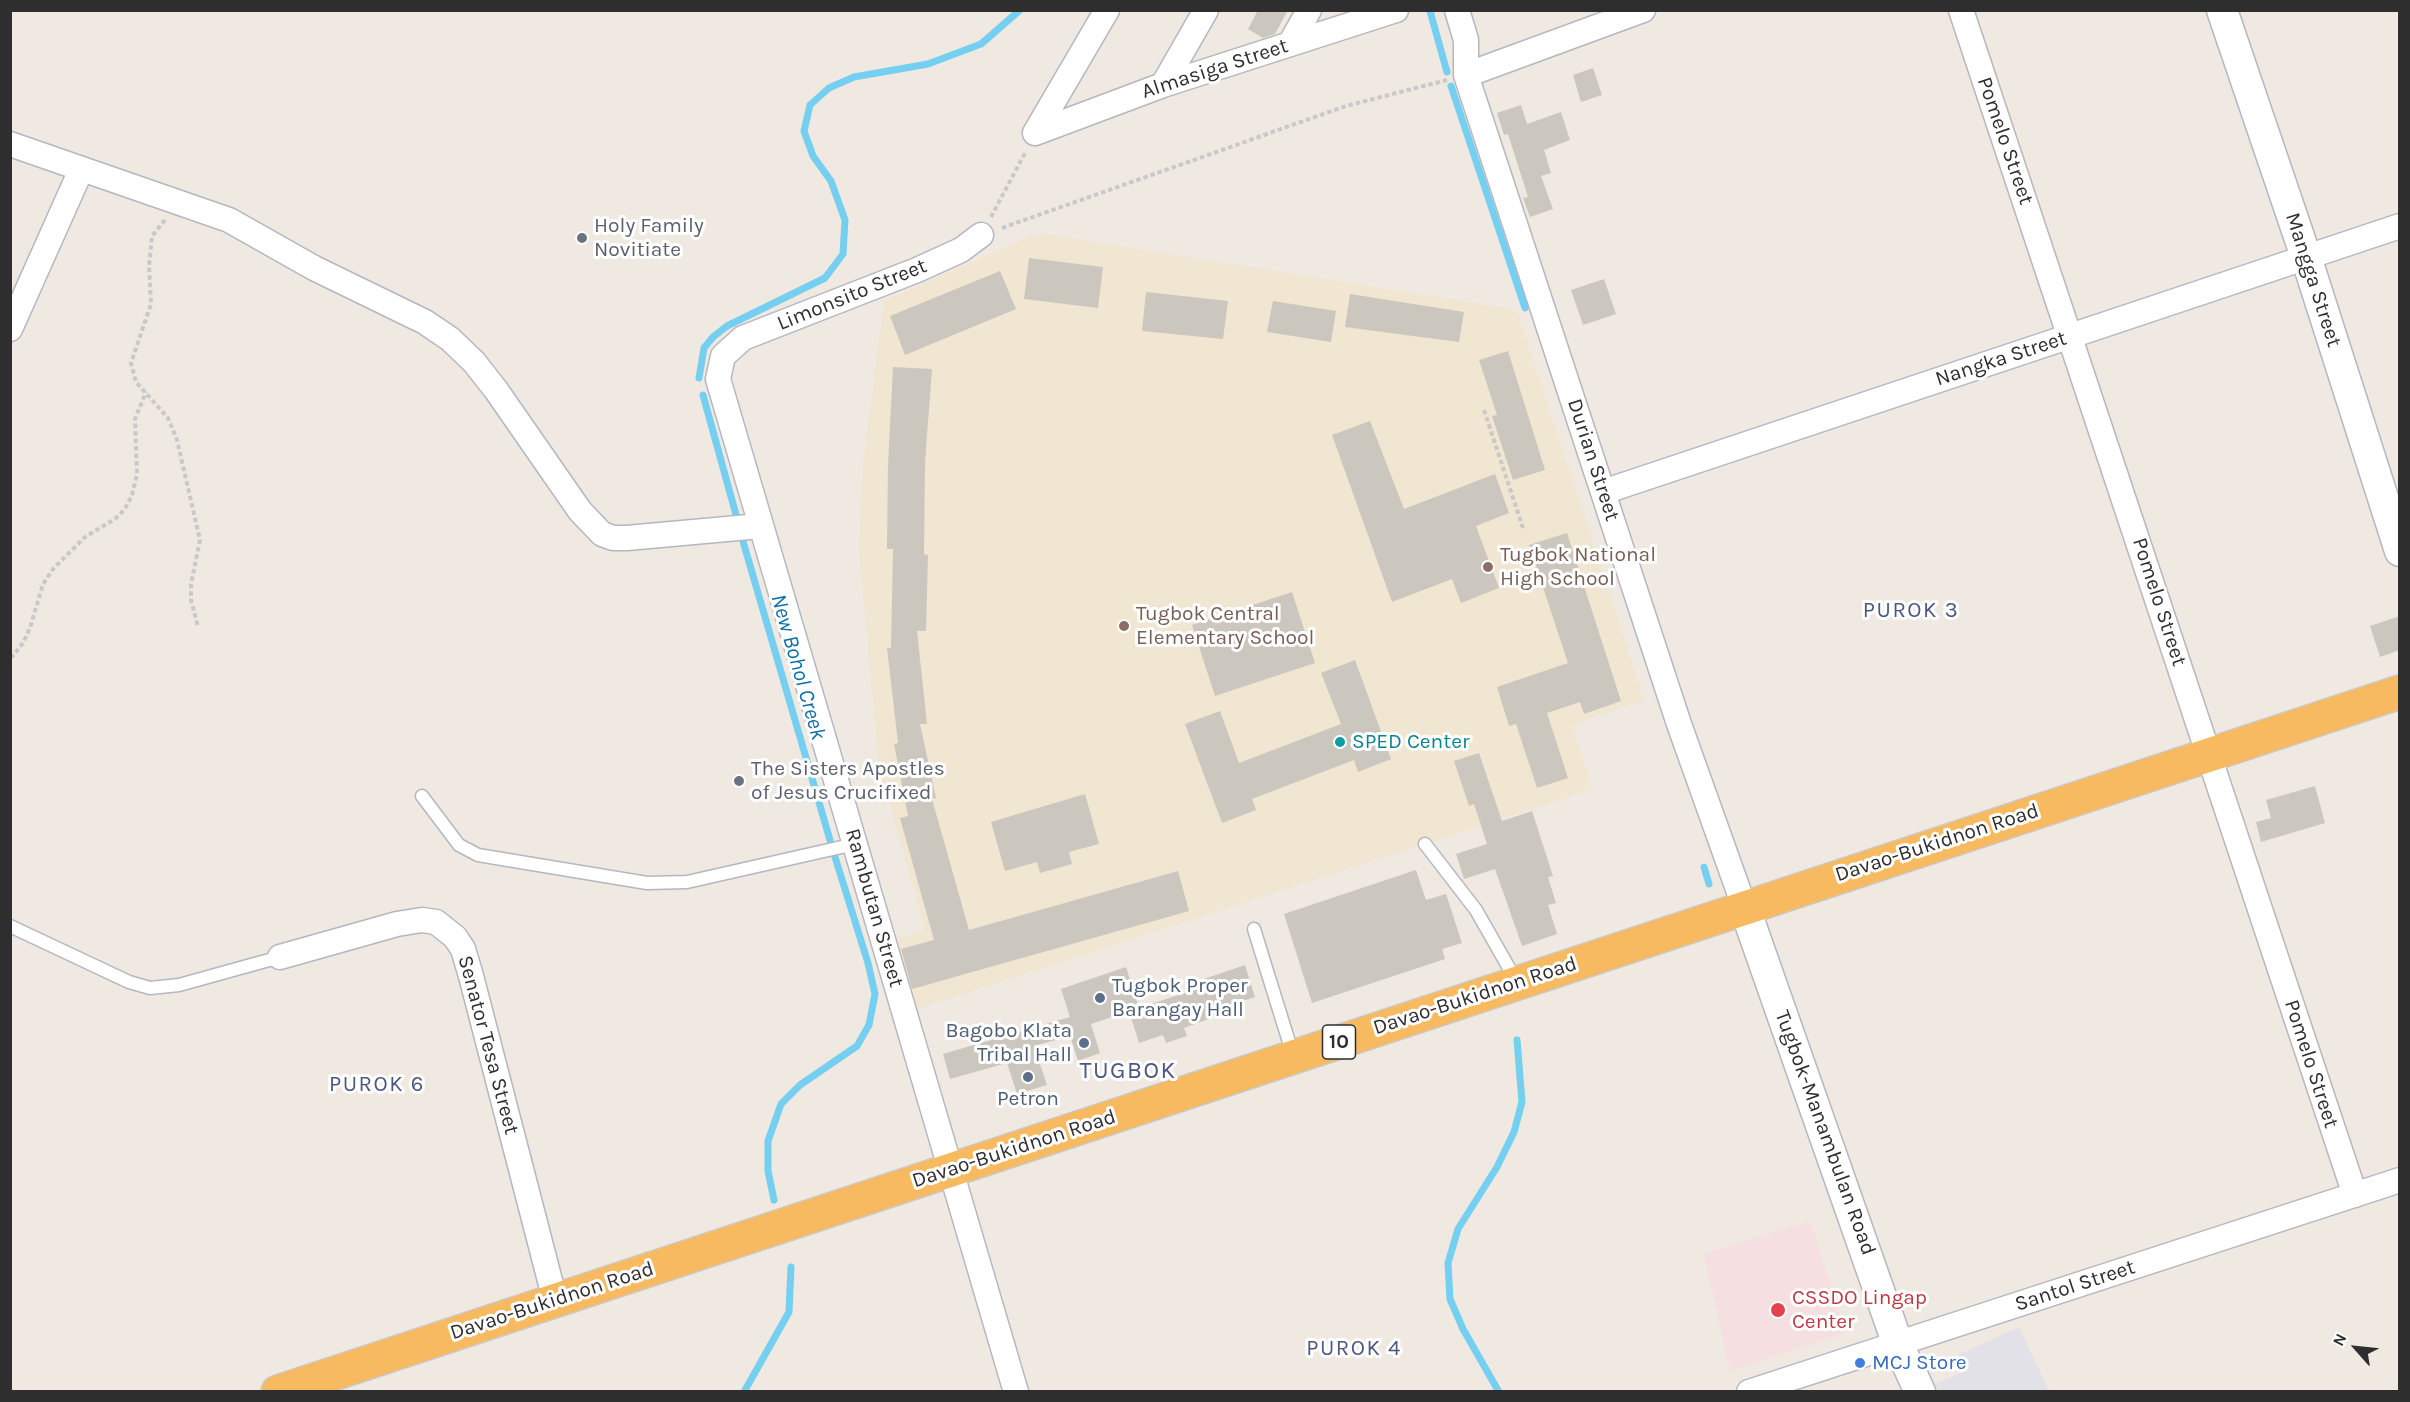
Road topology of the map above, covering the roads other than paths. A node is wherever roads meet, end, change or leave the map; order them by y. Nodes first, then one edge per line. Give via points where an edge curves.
1 (1107, 10) edge
2 (1206, 10) edge
3 (1309, 10) edge
4 (1396, 10) edge
5 (1457, 10) edge
6 (1643, 10) edge
7 (1961, 10) edge
8 (2222, 10) edge
9 (1290, 44) junction
10 (1457, 78) junction
11 (1163, 85) junction
12 (10, 144) edge
13 (81, 170) junction
14 (2400, 226) edge
15 (981, 235) road end
16 (2306, 257) junction
17 (10, 329) edge
18 (2070, 336) junction
19 (723, 356) joint
20 (1603, 492) junction
21 (760, 526) junction
22 (2400, 551) edge
23 (2400, 692) edge
24 (2209, 754) junction
25 (422, 796) dead end
26 (855, 844) junction
27 (1425, 844) dead end
28 (1744, 906) junction
29 (10, 926) edge
30 (1254, 929) dead end
31 (280, 957) joint
32 (1517, 982) junction
33 (1294, 1056) junction
34 (951, 1170) junction
35 (2400, 1180) edge
36 (2355, 1195) junction
37 (555, 1300) junction
38 (1897, 1342) junction
39 (278, 1392) edge
40 (1016, 1392) edge
41 (1749, 1392) edge
42 (1920, 1392) edge

1 - 11 street, Almasiga Street via 1035,133
2 - 11 street
3 - 9 street
4 - 9 street, Almasiga Street
5 - 10 street, Durian Street via 1466,40
6 - 10 street
7 - 18 street, Pomelo Street
8 - 16 street, Mangga Street
9 - 11 street, Almasiga Street
10 - 20 street, Durian Street
12 - 13 street
13 - 17 street
13 - 21 street via 177,201 250,231 314,268 425,322 450,339 496,390 580,511 602,534 627,538
14 - 16 street, Nangka Street
15 - 19 street, Limonsito Street via 962,250 936,262 743,338
16 - 18 street, Nangka Street
16 - 22 street, Mangga Street
18 - 20 street, Nangka Street
18 - 24 street, Pomelo Street
19 - 21 street, Rambutan Street via 719,367 721,394
20 - 28 street, Durian Street
21 - 26 street, Rambutan Street
23 - 24 highway, Davao-Bukidnon Road / 10
24 - 28 highway, Davao-Bukidnon Road / 10
24 - 36 street, Pomelo Street
25 - 26 lane via 459,845 478,855 647,883 687,882
26 - 34 street, Rambutan Street
27 - 32 lane via 1476,910
28 - 32 highway, Davao-Bukidnon Road / 10
28 - 38 street, Tugbok-Manambulan Road
29 - 31 lane via 129,982 150,987 179,985
30 - 33 lane
31 - 37 street, Senator Tesa Street via 422,920 447,928 455,937 471,976
32 - 33 highway, Davao-Bukidnon Road / 10
33 - 34 highway, Davao-Bukidnon Road / 10
34 - 37 highway, Davao-Bukidnon Road / 10
34 - 40 street, Rambutan Street
35 - 36 street, Santol Street
36 - 38 street, Santol Street
37 - 39 highway, Davao-Bukidnon Road / 10
38 - 41 street, Santol Street
38 - 42 street, Tugbok-Manambulan Road

